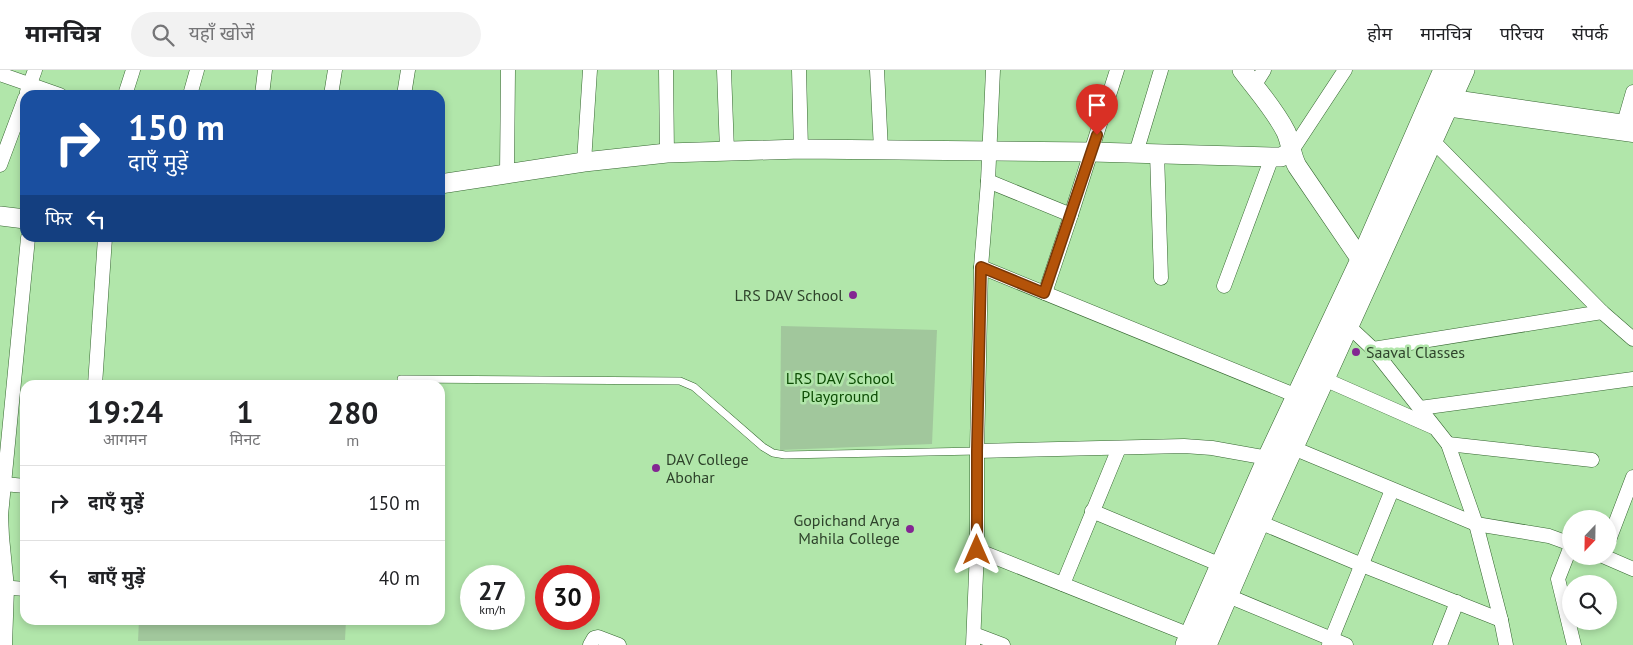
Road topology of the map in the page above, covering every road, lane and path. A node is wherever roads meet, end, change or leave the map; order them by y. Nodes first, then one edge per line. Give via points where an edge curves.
1 (35, 70) edge
2 (132, 70) edge
3 (197, 70) edge
4 (265, 70) edge
5 (335, 70) edge
6 (408, 70) edge
7 (508, 70) edge
8 (590, 70) edge
9 (666, 70) edge
10 (724, 70) edge
11 (799, 70) edge
12 (877, 70) edge
13 (993, 70) edge
14 (1117, 70) edge
15 (1161, 70) edge
16 (1242, 70) edge
17 (1264, 70) edge
18 (1345, 70) edge
19 (1444, 70) edge
20 (1464, 70) edge
21 (0, 74) edge
22 (1254, 86) junction
23 (24, 90) edge
24 (28, 90) edge
25 (127, 90) edge
26 (191, 90) edge
27 (263, 90) edge
28 (332, 90) edge
29 (405, 90) edge
30 (1633, 92) edge
31 (1440, 102) junction
32 (20, 111) edge
33 (1628, 128) edge
34 (1432, 140) junction
35 (801, 149) junction
36 (882, 150) junction
37 (727, 151) junction
38 (989, 152) junction
39 (1092, 152) junction
40 (1291, 152) junction
41 (667, 153) junction
42 (1136, 153) junction
43 (1157, 153) junction
44 (1272, 157) junction
45 (584, 162) junction
46 (0, 165) edge
47 (506, 174) junction
48 (988, 182) junction
49 (445, 183) edge
50 (1071, 215) junction
51 (0, 216) edge
52 (20, 218) edge
53 (28, 242) edge
54 (105, 242) edge
55 (1361, 260) junction
56 (981, 267) junction
57 (1160, 278) dead end
58 (1224, 286) dead end
59 (1044, 293) junction
60 (1602, 312) junction
61 (1342, 320) junction
62 (1633, 339) edge
63 (1373, 349) junction
64 (401, 379) dead end
65 (1324, 379) junction
66 (1633, 379) edge
67 (95, 380) edge
68 (1297, 396) junction
69 (1420, 408) junction
70 (1436, 429) junction
71 (1448, 444) junction
72 (1119, 448) junction
73 (1279, 449) junction
74 (977, 451) junction
75 (1592, 460) dead end
76 (1633, 477) edge
77 (4, 484) junction
78 (20, 486) edge
79 (1392, 490) junction
80 (1092, 511) junction
81 (1618, 516) edge
82 (1251, 518) junction
83 (1476, 524) junction
84 (1562, 541) edge
85 (977, 550) junction
86 (1618, 562) edge
87 (1221, 565) junction
88 (1362, 565) junction
89 (1563, 565) edge
90 (1633, 569) edge
91 (1063, 584) junction
92 (4, 587) edge
93 (20, 589) edge
94 (1219, 592) junction
95 (1457, 602) junction
96 (1501, 620) junction
97 (973, 639) edge
98 (1194, 642) edge
99 (1330, 642) edge
100 (5, 645) edge
101 (590, 645) edge
102 (619, 645) edge
103 (1003, 645) edge
104 (1346, 645) edge
105 (1440, 645) edge
106 (1506, 645) edge
107 (1574, 645) edge

1 - 24 street
2 - 25 street
3 - 26 street
4 - 27 street
5 - 28 street
6 - 29 street
7 - 47 street
8 - 45 street
9 - 41 street
10 - 37 street
11 - 35 street
12 - 36 street
13 - 38 street
14 - 39 street
15 - 42 street
16 - 22 street
17 - 22 street
18 - 40 street
19 - 31 main road
20 - 31 main road
21 - 23 street
22 - 40 street via 1286,131
30 - 33 street
31 - 33 street
31 - 34 main road
31 - 55 main road
32 - 46 street
34 - 60 street
34 - 61 main road
35 - 36 street
35 - 37 street
36 - 38 street
37 - 41 street
38 - 39 street
38 - 48 street
39 - 42 street
39 - 50 street
40 - 44 street
40 - 55 street via 1296,166
41 - 45 street
42 - 43 street
43 - 44 street
43 - 57 street
44 - 58 street
45 - 47 street
47 - 49 street
48 - 50 street
48 - 56 street
50 - 59 street
51 - 52 street
53 - 77 street
54 - 67 street
55 - 61 main road
56 - 59 street
56 - 74 street
59 - 68 street
60 - 62 street
60 - 63 street
61 - 63 street
61 - 65 main road
61 - 68 main road
63 - 69 street
64 - 74 lane via 680,381 694,387 773,453
65 - 70 street
65 - 73 main road
66 - 69 street
68 - 73 main road
69 - 70 street
70 - 71 street
71 - 75 street
71 - 83 street
72 - 73 street
72 - 74 street
72 - 80 street
73 - 79 street
73 - 82 main road
74 - 85 street
76 - 81 street
77 - 78 street
77 - 92 street via 1,515
79 - 83 street
79 - 88 street
80 - 87 street
80 - 91 street
82 - 87 main road
82 - 88 street
82 - 94 main road
83 - 84 street via 1549,536
83 - 96 street
85 - 91 street
85 - 97 street
86 - 90 street
87 - 94 main road
88 - 95 street
88 - 99 street
89 - 107 street via 1558,579
91 - 98 street
92 - 93 street
92 - 100 street
94 - 98 main road
94 - 99 street
95 - 96 street
95 - 105 street
96 - 106 street
97 - 103 street
99 - 104 street
101 - 102 street via 598,637

